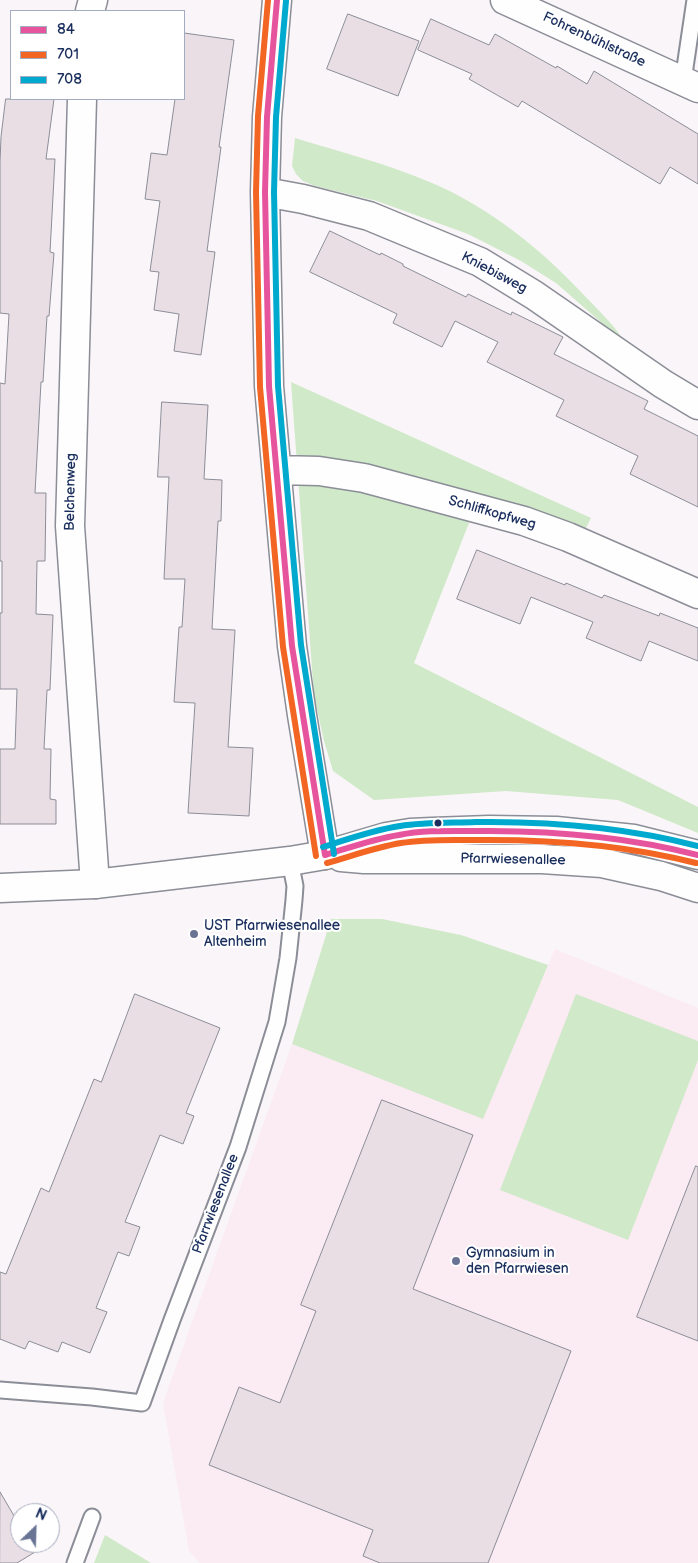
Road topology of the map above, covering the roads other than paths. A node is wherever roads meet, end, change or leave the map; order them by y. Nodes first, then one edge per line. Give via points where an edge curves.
1 (277, 0) edge
2 (506, 0) edge
3 (695, 0) edge
4 (690, 85) edge
5 (82, 100) edge
6 (265, 192) junction
7 (698, 405) edge
8 (276, 470) junction
9 (698, 594) edge
10 (325, 855) junction
11 (698, 855) edge
12 (290, 861) junction
13 (95, 884) junction
14 (0, 888) edge
15 (698, 888) edge
16 (0, 1390) edge
17 (92, 1517) dead end
18 (75, 1563) edge

1 - 6 street via 267,117
2 - 4 street, Fohrenbühlstraße
3 - 4 lane, Fohrenbühlstraße
5 - 13 street, Belchenweg via 70,526
6 - 7 street, Kniebisweg via 369,216 480,262
6 - 8 street via 269,386
8 - 9 street, Schliffkopfweg via 319,471 364,478 524,521
8 - 10 street via 292,646
10 - 11 street, Pfarrwiesenallee via 410,833 488,830 556,831 634,840
10 - 12 street, Pfarrwiesenallee
10 - 15 street, Pfarrwiesenallee via 364,860 542,859 602,863
12 - 13 street, Pfarrwiesenallee
12 - 16 lane, Pfarrwiesenallee via 294,900 277,1022 238,1147 142,1403
13 - 14 street, Pfarrwiesenallee
17 - 18 lane

